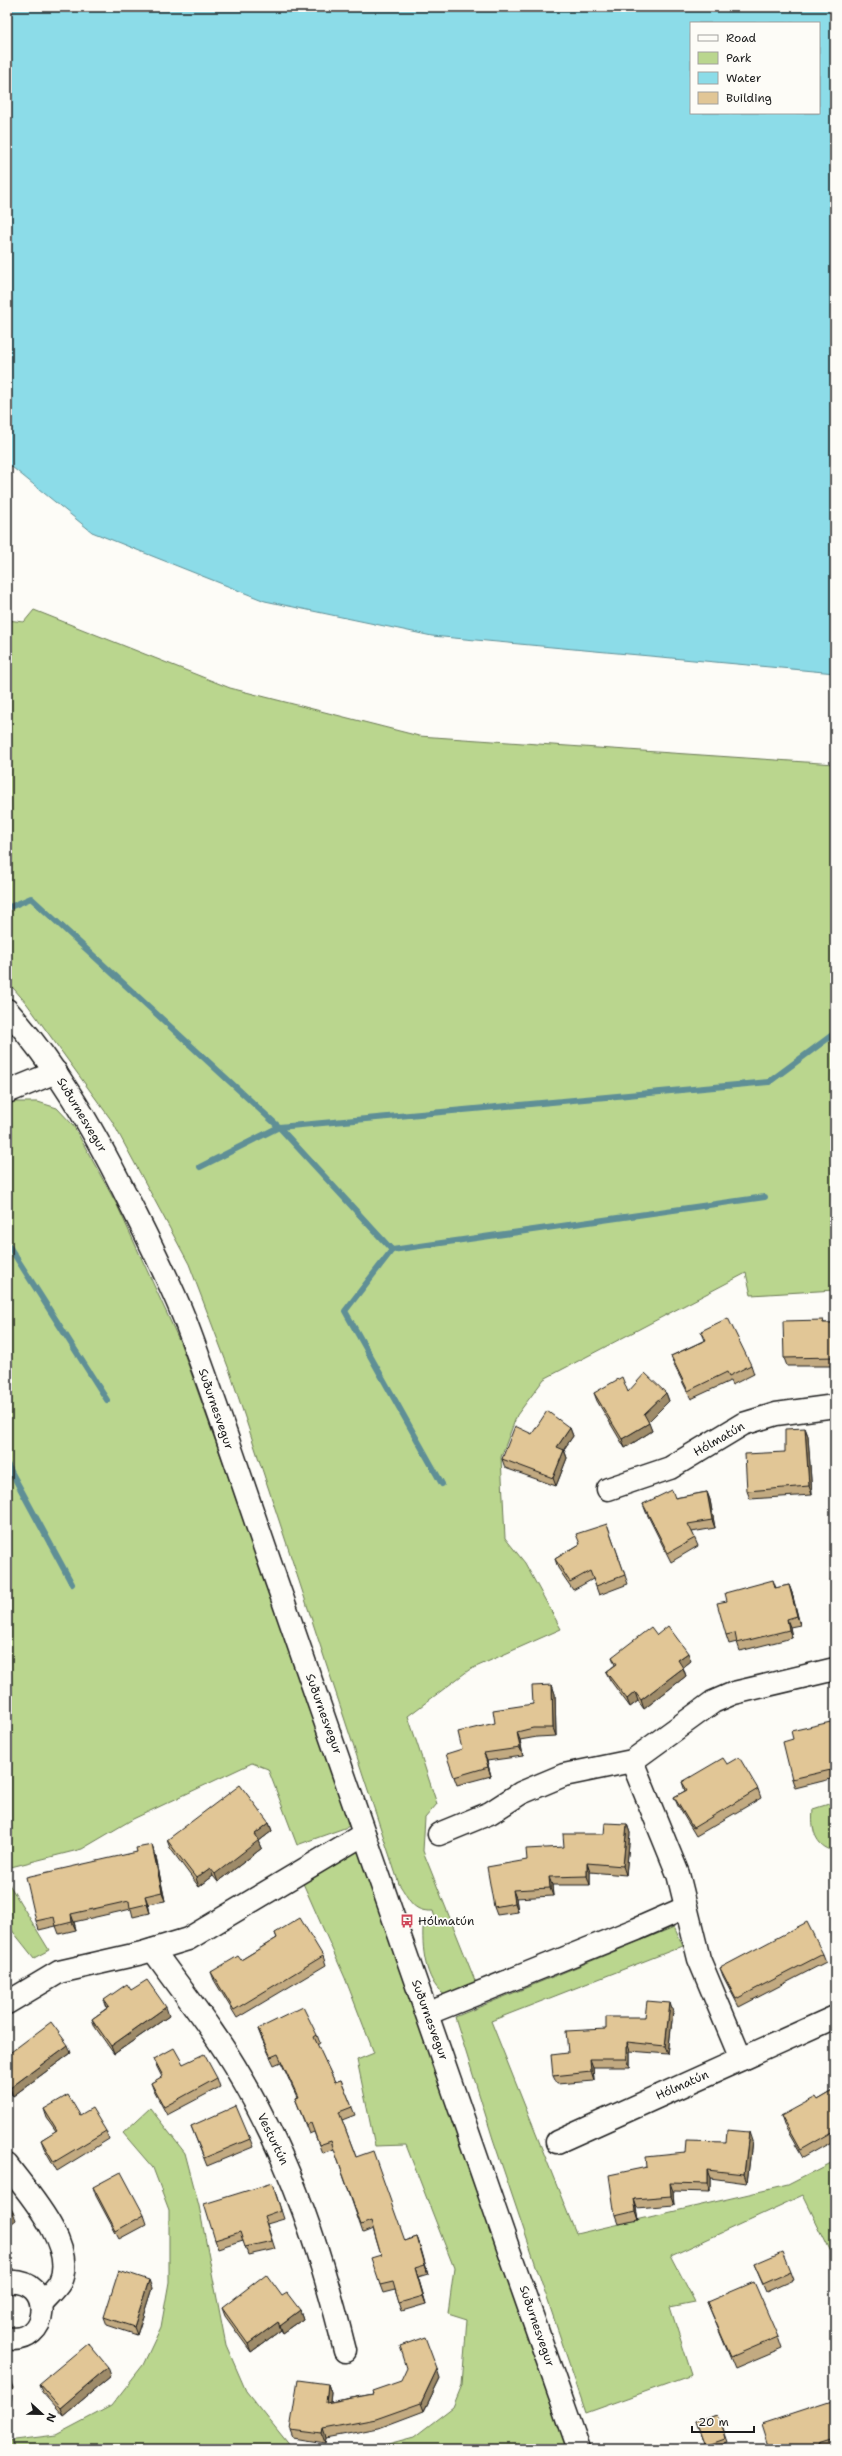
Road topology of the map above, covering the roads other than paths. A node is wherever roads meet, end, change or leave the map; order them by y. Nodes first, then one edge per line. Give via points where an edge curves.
1 (7, 1010) edge
2 (56, 1072) junction
3 (7, 1092) edge
4 (835, 1406) edge
5 (608, 1490) dead end
6 (835, 1669) edge
7 (632, 1760) junction
8 (364, 1834) junction
9 (439, 1834) dead end
10 (685, 1908) junction
11 (153, 1950) junction
12 (7, 2003) edge
13 (429, 2013) junction
14 (835, 2016) edge
15 (741, 2059) junction
16 (557, 2142) dead end
17 (7, 2165) edge
18 (7, 2282) edge
19 (42, 2303) junction
20 (7, 2338) edge
21 (345, 2351) dead end
22 (578, 2449) edge

1 - 2 street, Suðurnesvegur
2 - 3 street
2 - 8 street, Suðurnesvegur via 81,1110 112,1167 151,1244 184,1319 340,1758
4 - 5 street, Hólmatún via 776,1414 743,1424 670,1468
6 - 7 street via 734,1693 713,1702
7 - 9 street via 564,1775 521,1793 490,1813
7 - 10 street via 678,1874
8 - 11 street via 188,1939
8 - 13 street, Suðurnesvegur
10 - 13 street
10 - 15 street via 699,1959
11 - 12 street via 59,1972
11 - 21 street, Vesturtún via 241,2077 281,2155 311,2229
13 - 22 street, Suðurnesvegur
14 - 15 street, Hólmatún
15 - 16 street, Hólmatún
17 - 19 street via 51,2225 61,2250 64,2266 60,2282
18 - 19 street via 25,2283 33,2288
19 - 20 street via 41,2321 36,2329 20,2338

